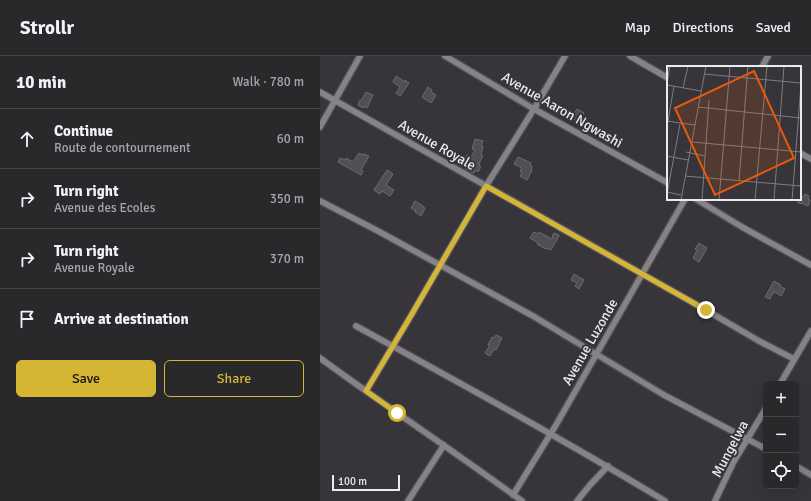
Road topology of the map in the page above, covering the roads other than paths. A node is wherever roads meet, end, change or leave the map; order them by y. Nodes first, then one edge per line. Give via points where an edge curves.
1 (360, 56) edge
2 (445, 56) edge
3 (565, 56) edge
4 (630, 56) edge
5 (768, 56) edge
6 (763, 66) edge
7 (667, 77) edge
8 (320, 92) edge
9 (335, 100) junction
10 (534, 109) junction
11 (320, 127) edge
12 (801, 154) edge
13 (811, 159) edge
14 (667, 182) edge
15 (486, 186) junction
16 (684, 200) edge
17 (698, 200) edge
18 (320, 201) edge
19 (811, 265) edge
20 (440, 266) junction
21 (642, 274) junction
22 (356, 326) dead end
23 (811, 331) edge
24 (393, 346) junction
25 (596, 355) junction
26 (320, 358) edge
27 (794, 359) junction
28 (782, 381) edge
29 (366, 391) junction
30 (763, 413) edge
31 (551, 434) junction
32 (748, 439) junction
33 (444, 445) junction
34 (763, 447) edge
35 (608, 466) junction
36 (799, 468) edge
37 (811, 475) edge
38 (513, 494) junction
39 (408, 501) edge
40 (522, 501) edge
41 (577, 501) edge
42 (665, 501) edge
43 (715, 501) edge

1 - 9 street
2 - 10 street, Avenue Aaron Ngwashi
3 - 10 street
4 - 7 street
5 - 6 street
8 - 9 street, Avenue Royale
9 - 11 street
9 - 15 street, Avenue Royale
10 - 14 street, Avenue Aaron Ngwashi
10 - 15 street
12 - 13 street
15 - 20 street
15 - 21 street, Avenue Royale
16 - 21 street, Avenue Luzonde
17 - 19 street
18 - 20 street
20 - 24 street
20 - 25 street via 533,316
21 - 25 street, Avenue Luzonde
21 - 27 street, Avenue Royale
22 - 24 street
23 - 27 street
24 - 29 street
24 - 31 street
25 - 31 street, Avenue Luzonde
25 - 32 street via 664,395
26 - 29 street
27 - 28 street
29 - 33 street
30 - 32 street, Mungelwa
31 - 35 street
31 - 38 street, Avenue Luzonde
32 - 34 street
32 - 43 street, Mungelwa
33 - 38 street
33 - 39 street
35 - 41 street
35 - 42 street
36 - 37 street
38 - 40 street

